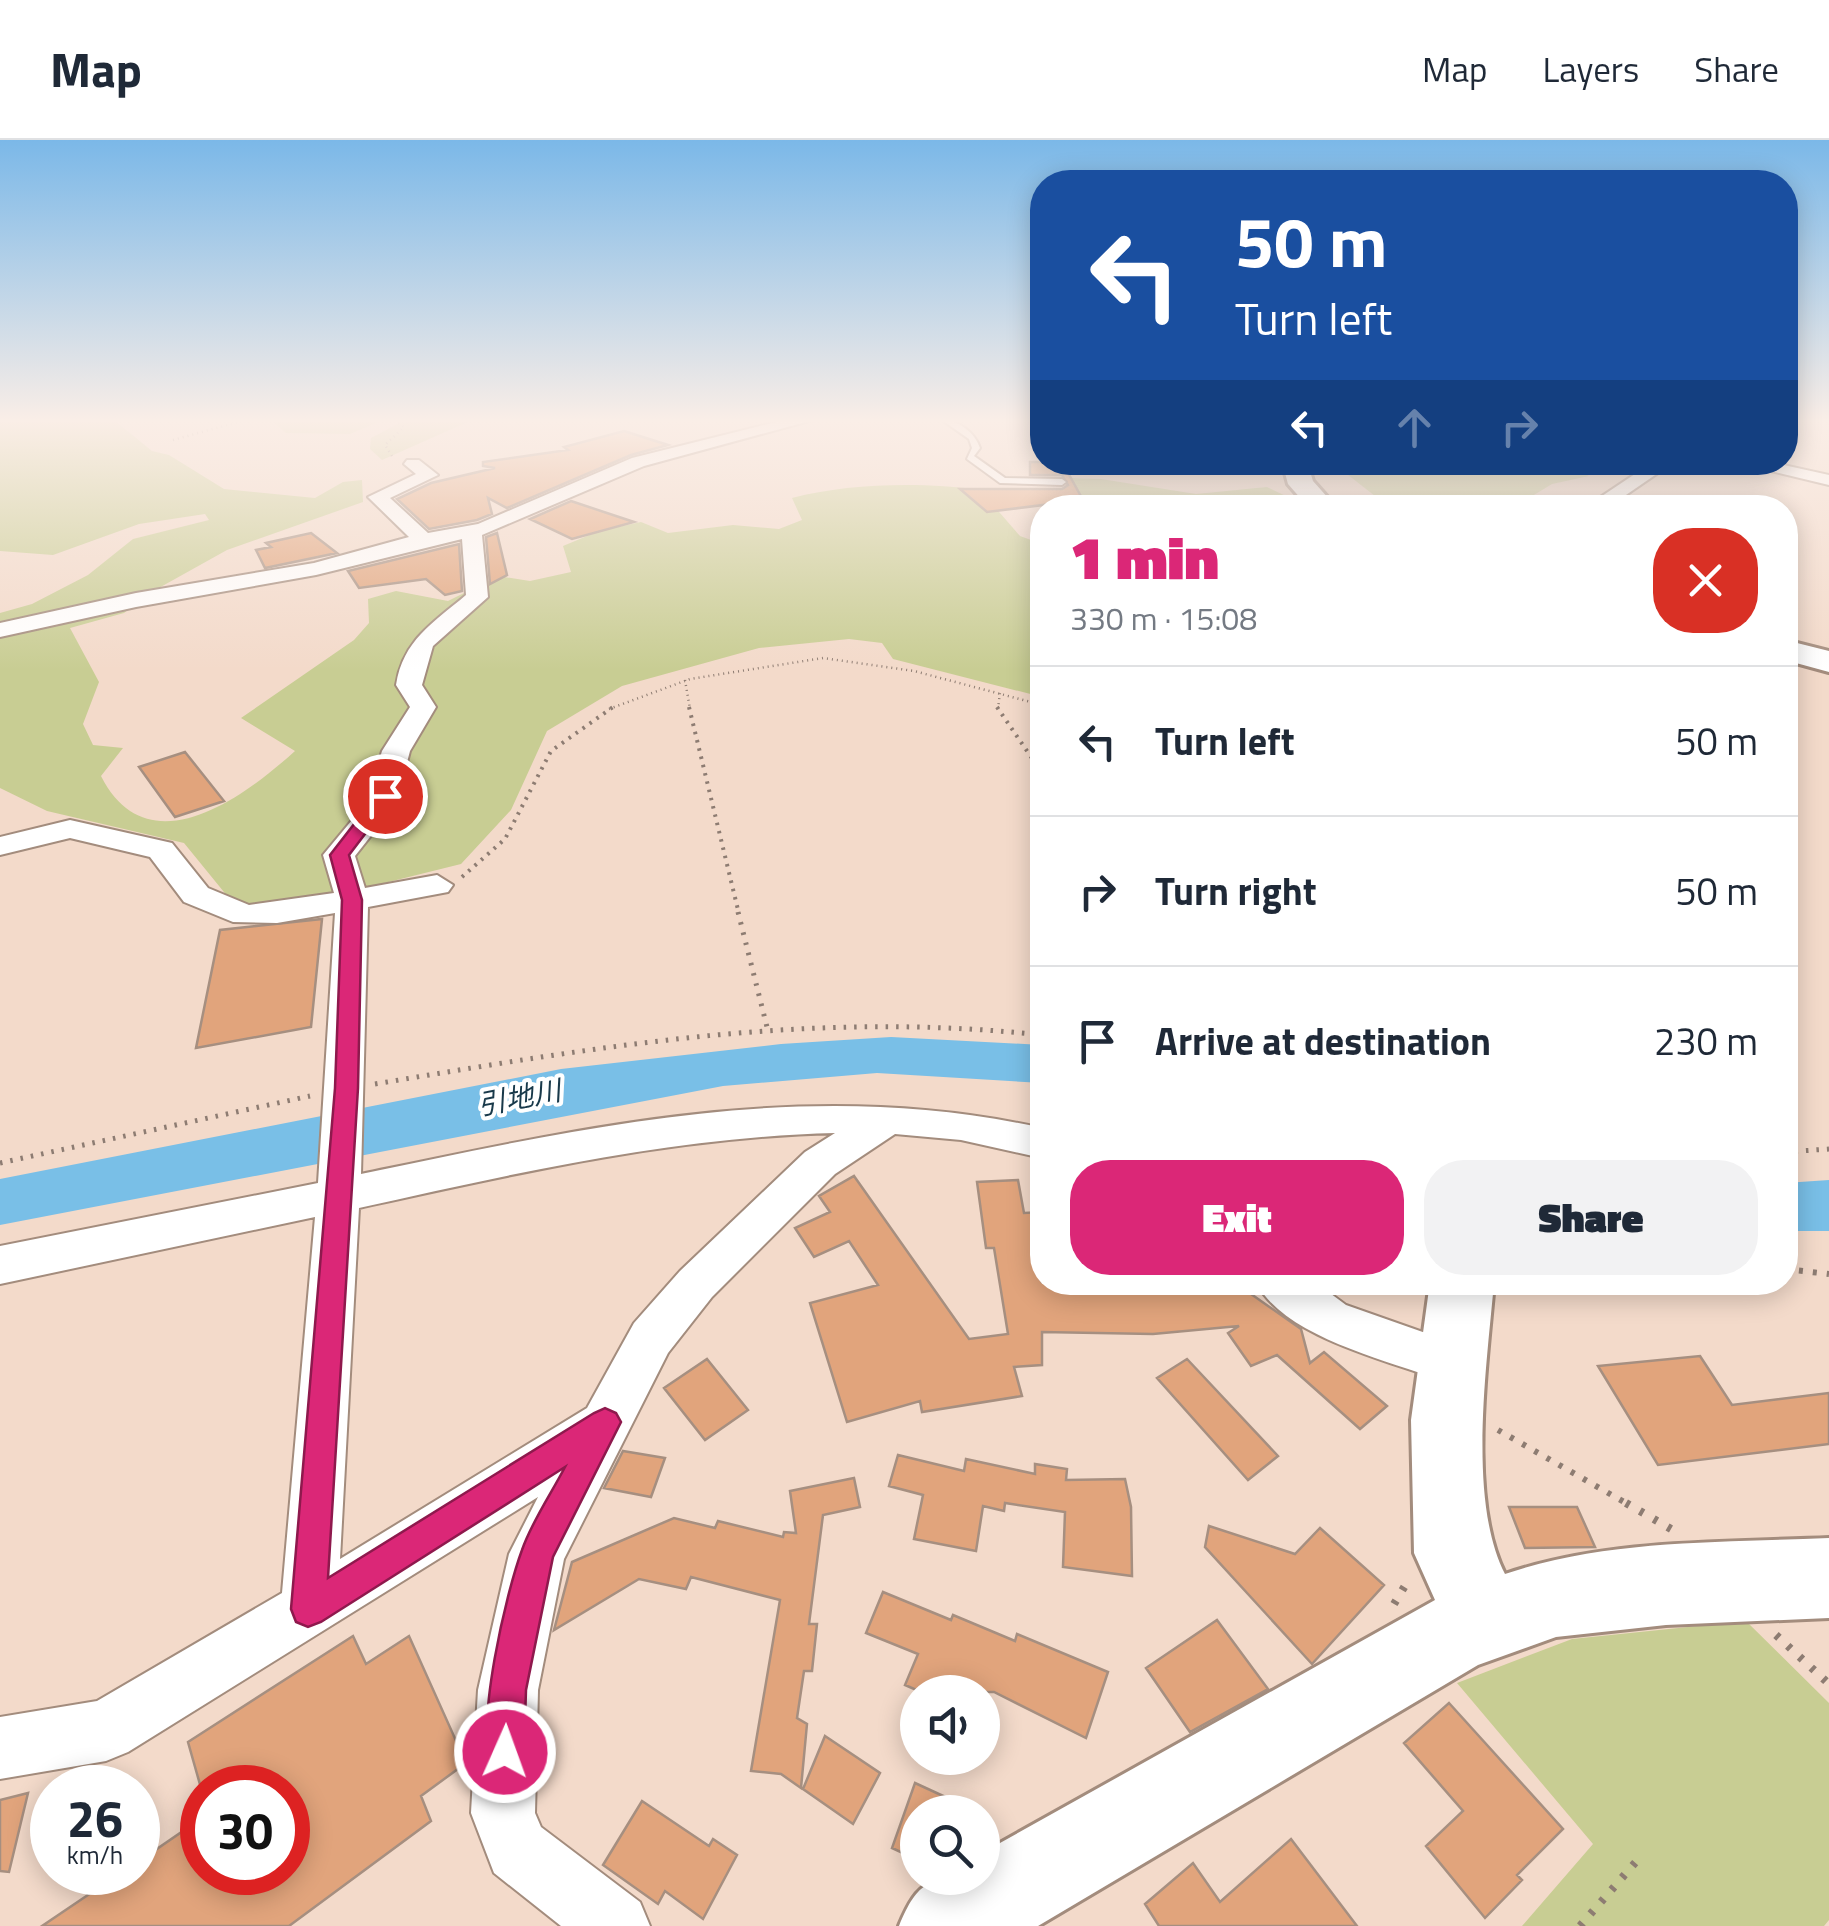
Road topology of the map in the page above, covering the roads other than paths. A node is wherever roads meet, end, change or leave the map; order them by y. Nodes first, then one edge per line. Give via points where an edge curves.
1 (384, 503) edge
2 (539, 503) edge
3 (472, 532) junction
4 (424, 540) junction
5 (0, 630) edge
6 (1798, 654) edge
7 (1829, 662) edge
8 (0, 846) edge
9 (438, 885) road end
10 (352, 900) junction
11 (888, 1119) junction
12 (1030, 1140) edge
13 (338, 1196) junction
14 (0, 1266) edge
15 (1297, 1295) edge
16 (1461, 1295) edge
17 (1454, 1364) junction
18 (605, 1422) junction
19 (1829, 1578) edge
20 (308, 1609) junction
21 (1486, 1621) junction
22 (0, 1748) edge
23 (990, 1915) edge
24 (616, 1926) edge

1 - 4 street
2 - 3 street
3 - 4 street
3 - 10 street via 477,596 432,628 416,658 410,685 421,715 396,751 381,804 339,855
4 - 5 street via 316,569
6 - 7 street
8 - 10 street via 70,829 148,846 162,850 196,896 245,915
9 - 10 street
10 - 13 street
11 - 12 street via 963,1125
11 - 13 street via 786,1122 574,1144
11 - 18 street via 820,1163 696,1284 651,1338
13 - 14 street
13 - 20 street
15 - 17 street via 1328,1318
16 - 17 street
17 - 21 street via 1447,1420 1454,1553
18 - 20 street
18 - 24 street via 537,1554 508,1690 502,1813 517,1850
19 - 21 street via 1556,1597
20 - 22 street via 106,1730
21 - 23 street via 1456,1632

